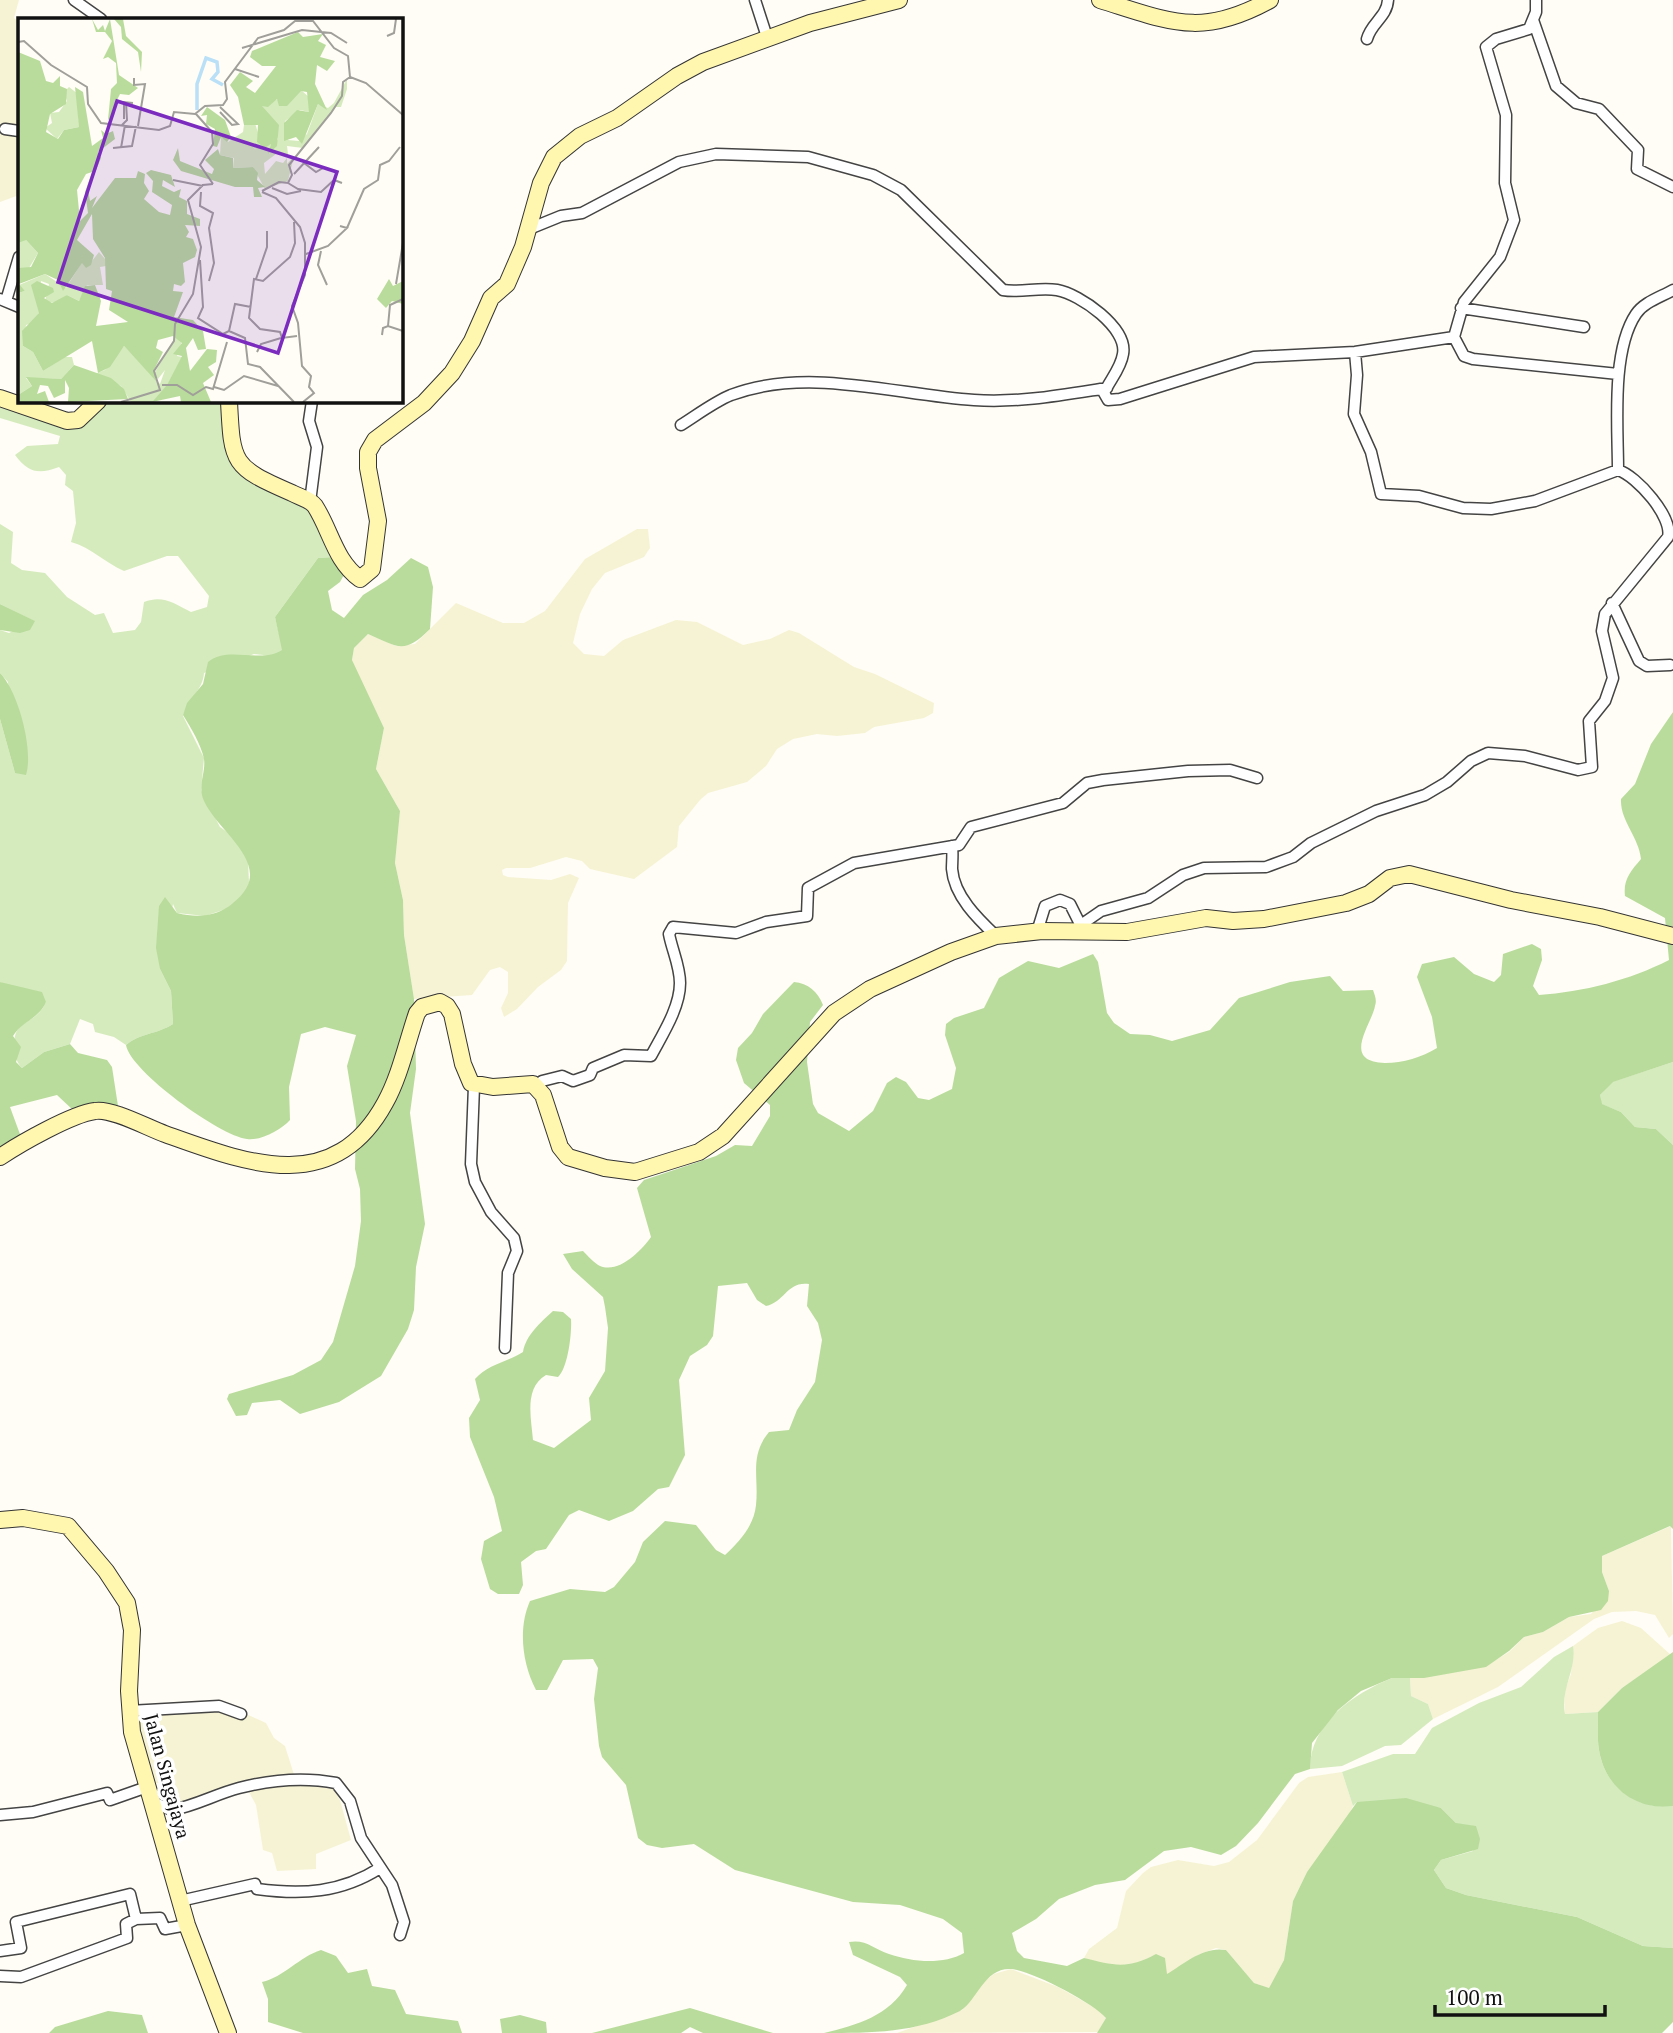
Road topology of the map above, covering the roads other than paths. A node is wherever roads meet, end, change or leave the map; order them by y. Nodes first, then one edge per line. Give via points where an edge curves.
1 (74, 0) edge
2 (755, 0) edge
3 (899, 0) edge
4 (1100, 0) edge
5 (1270, 0) edge
6 (1388, 0) edge
7 (1536, 0) edge
8 (100, 18) edge
9 (1533, 20) junction
10 (766, 37) junction
11 (1367, 39) dead end
12 (5, 129) dead end
13 (18, 131) edge
14 (1673, 187) edge
15 (529, 229) junction
16 (18, 260) edge
17 (1673, 290) edge
18 (3, 300) edge
19 (1461, 307) junction
20 (1584, 327) dead end
21 (1454, 337) junction
22 (1355, 352) junction
23 (1618, 374) junction
24 (1107, 388) junction
25 (0, 398) edge
26 (97, 402) edge
27 (229, 402) edge
28 (312, 402) edge
29 (681, 425) dead end
30 (1618, 470) junction
31 (310, 502) junction
32 (1612, 603) junction
33 (1670, 665) dead end
34 (1256, 778) dead end
35 (952, 846) junction
36 (1076, 927) junction
37 (1037, 932) junction
38 (996, 936) junction
39 (1673, 936) edge
40 (474, 1086) junction
41 (536, 1086) junction
42 (0, 1157) edge
43 (505, 1348) dead end
44 (0, 1520) edge
45 (129, 1711) junction
46 (241, 1714) dead end
47 (149, 1794) junction
48 (0, 1815) edge
49 (380, 1868) junction
50 (180, 1901) junction
51 (136, 1919) junction
52 (187, 1925) junction
53 (400, 1935) dead end
54 (0, 1951) edge
55 (0, 1976) edge
56 (228, 2033) edge

1 - 8 street
2 - 10 street
3 - 10 street
4 - 5 street via 1190,25 1223,21
6 - 11 street via 1385,13
7 - 9 street
9 - 14 street via 1556,86 1576,103 1599,109 1638,150 1637,169
9 - 19 street via 1529,29 1496,39 1486,47 1506,114 1505,183 1514,220 1500,257
10 - 15 street via 677,76 617,118 565,145 541,183
12 - 13 street
15 - 24 street via 561,216 580,215 667,166 704,156 808,157 839,165 901,190 1003,290 1066,292 1113,326 1121,335 1123,354
15 - 31 street via 507,284 491,298 472,341 443,386 375,440 369,452 378,521 368,576 360,579 352,573
16 - 18 street
17 - 23 street via 1637,313
19 - 20 street
19 - 21 street
21 - 22 street
21 - 23 street via 1460,351 1472,359
22 - 24 street via 1274,354 1233,361 1112,400 1105,397
22 - 30 street via 1354,414 1371,452 1378,489 1386,497 1419,496 1463,508 1491,509 1535,501
23 - 30 street
24 - 29 street via 1023,402 799,382 729,396
25 - 26 street via 67,421 78,420
27 - 31 street via 234,456 268,482
28 - 31 street via 310,421 317,447
30 - 32 street via 1630,476 1662,512 1670,529 1660,549
32 - 33 street via 1639,661 1647,666
32 - 36 street via 1602,631 1613,678 1605,701 1589,721 1593,763 1589,770 1488,753 1425,795 1377,811 1311,843 1293,857 1266,867 1204,868 1183,875 1148,898 1101,911
34 - 35 street via 1230,770 1188,771 1087,783 1063,803 971,827 963,843
35 - 38 street via 952,870 961,893
35 - 41 street via 844,866 808,888 807,916 766,922 736,933 673,927 669,934 680,988 651,1056 624,1055 580,1079 570,1081 562,1076
36 - 37 street
36 - 37 street via 1070,904 1060,900 1045,906
36 - 39 street via 1127,932 1206,918 1264,919 1346,903 1369,894 1390,878 1409,874
37 - 38 street
38 - 41 street via 870,989 834,1013 723,1136 699,1153 635,1171 568,1157
40 - 41 street
40 - 42 street via 463,1064 452,1014 436,1002 417,1013 390,1092 370,1127 346,1147 311,1164 278,1166 184,1141 101,1111 82,1115
40 - 43 street via 471,1164 475,1182 491,1212 514,1238 517,1251 508,1273
44 - 45 street, Jalan Singajaya via 23,1518 68,1526 121,1591 132,1630
45 - 46 street via 219,1706
45 - 47 street, Jalan Singajaya
47 - 48 street via 110,1800 107,1793 33,1812
47 - 49 street via 172,1810 239,1788 317,1779 336,1783 345,1792 361,1838
47 - 50 street, Jalan Singajaya
49 - 50 street via 345,1886 309,1893 257,1889 255,1884
49 - 53 street via 393,1885 404,1921
50 - 52 street, Jalan Singajaya
51 - 52 street via 160,1918 165,1929
51 - 54 street via 130,1894 16,1922 21,1948
51 - 55 street via 126,1924 127,1938 21,1977
52 - 56 street, Jalan Singajaya

